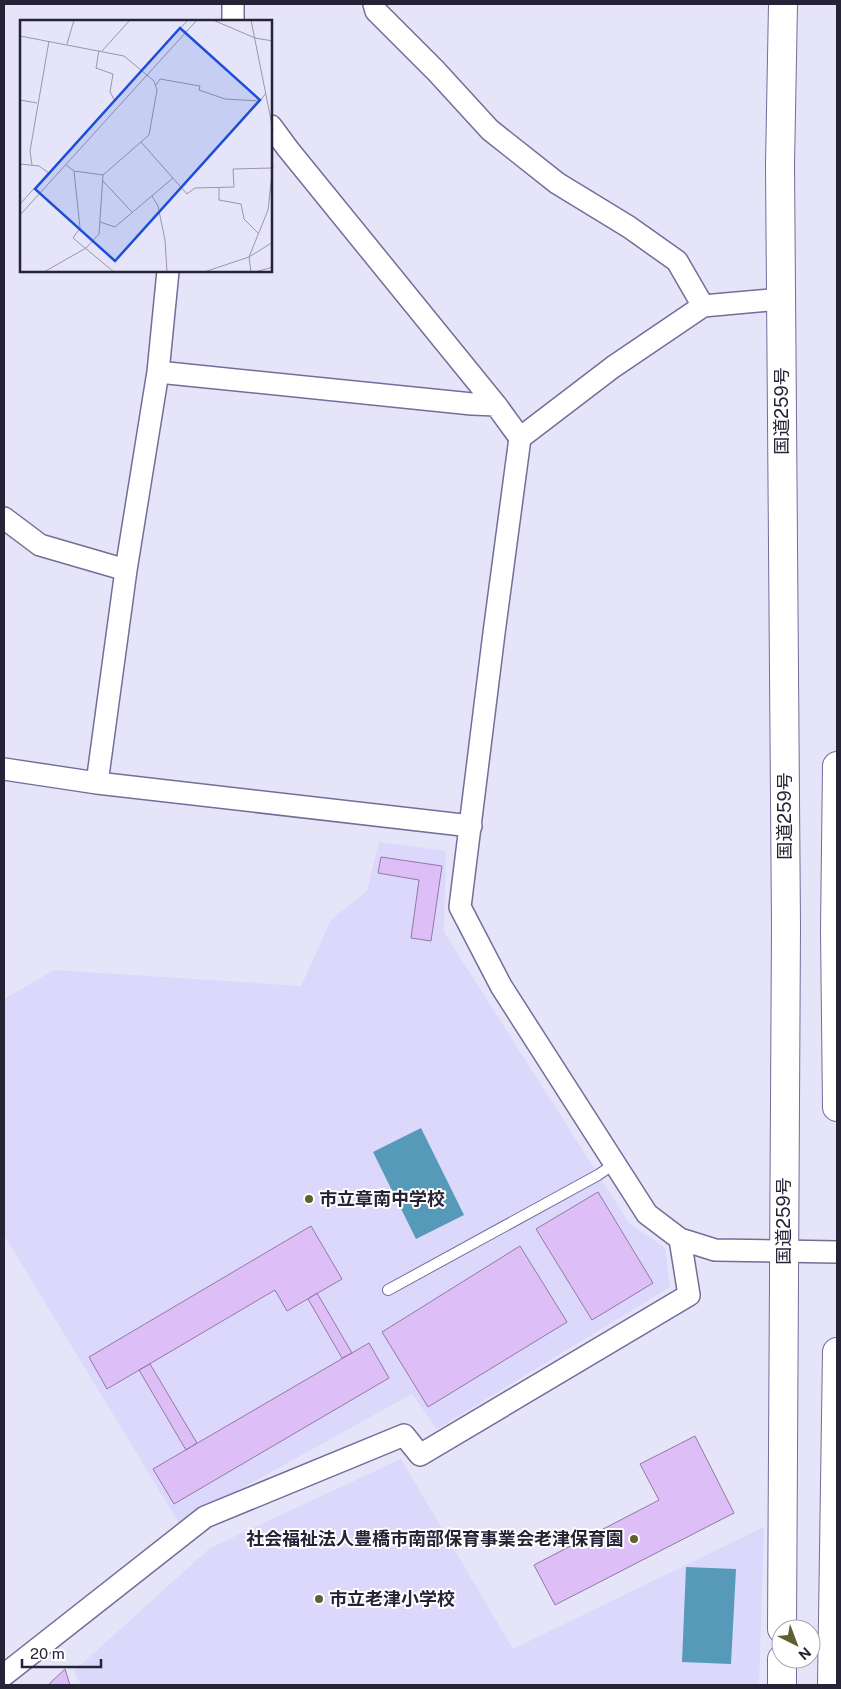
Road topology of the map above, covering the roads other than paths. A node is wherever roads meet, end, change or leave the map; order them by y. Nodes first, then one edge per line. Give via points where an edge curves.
1 (233, 4) edge
2 (374, 4) edge
3 (783, 4) edge
4 (233, 20) edge
5 (272, 129) edge
6 (280, 151) edge
7 (168, 272) edge
8 (781, 299) junction
9 (703, 306) junction
10 (158, 372) junction
11 (496, 405) junction
12 (520, 438) junction
13 (4, 518) edge
14 (126, 570) junction
15 (837, 766) edge
16 (4, 769) edge
17 (97, 782) junction
18 (471, 826) junction
19 (836, 930) edge
20 (837, 1107) edge
21 (614, 1164) junction
22 (680, 1239) junction
23 (784, 1252) junction
24 (837, 1252) edge
25 (388, 1290) dead end
26 (837, 1352) edge
27 (782, 1619) edge
28 (782, 1669) edge
29 (4, 1675) edge
30 (782, 1685) edge
31 (832, 1685) edge

1 - 4 street
2 - 9 street via 376,11 490,130 557,183 629,227 677,262
3 - 8 highway, 国道259号
5 - 6 street
6 - 11 street
7 - 10 street
8 - 9 street
8 - 23 highway, 国道259号 via 786,916
9 - 12 street via 613,367
10 - 11 street
10 - 14 street
11 - 12 street
12 - 18 street
13 - 14 street via 40,545
14 - 17 street
15 - 19 highway
16 - 17 street
17 - 18 street
18 - 21 street via 460,907 501,986
19 - 20 highway
21 - 22 street via 647,1214
21 - 25 lane
22 - 23 street via 715,1250
22 - 29 street via 688,1295 420,1455 404,1435 205,1517
23 - 24 street
23 - 27 highway, 国道259号
26 - 31 highway
28 - 30 highway

